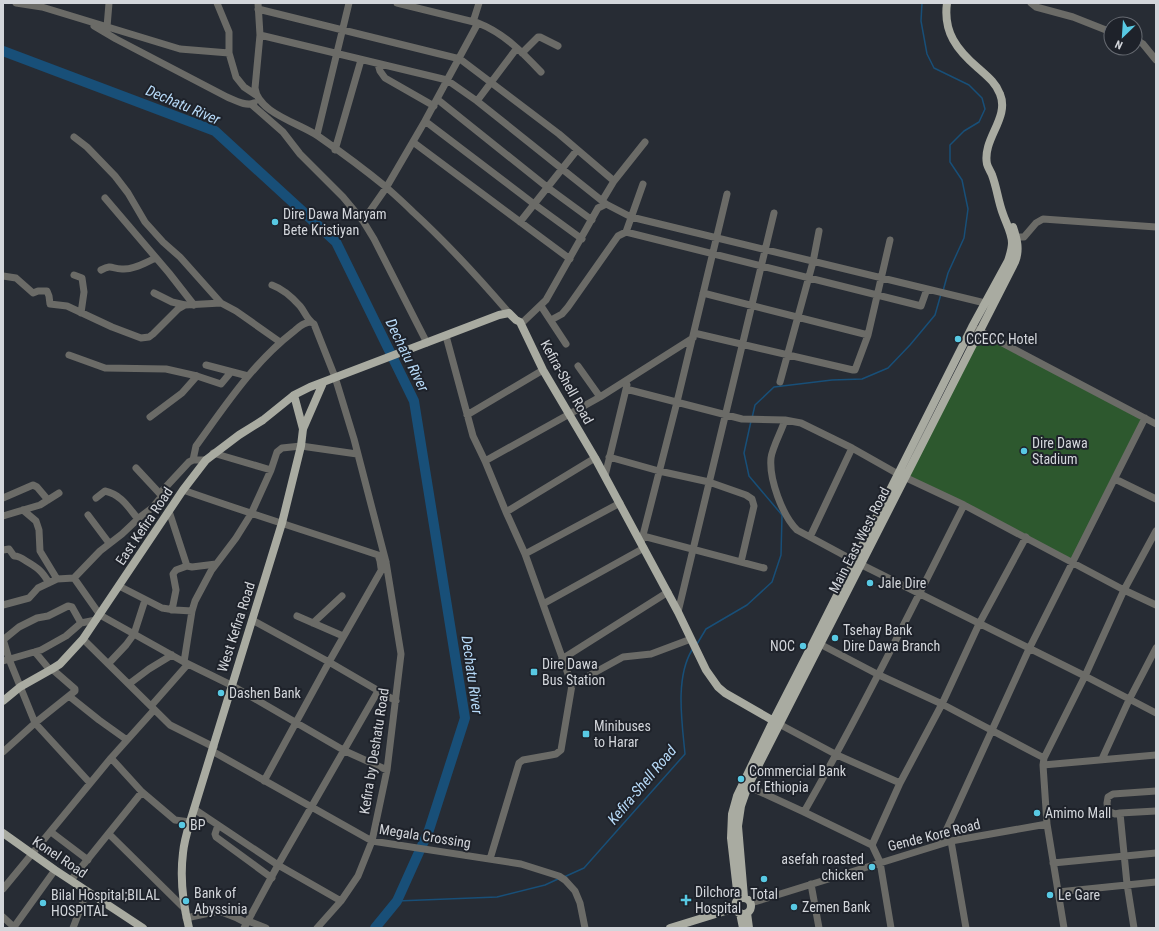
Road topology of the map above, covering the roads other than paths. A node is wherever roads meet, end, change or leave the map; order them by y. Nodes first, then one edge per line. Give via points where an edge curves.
1 (16, 3) edge
2 (109, 3) edge
3 (217, 3) edge
4 (349, 3) edge
5 (397, 3) edge
6 (479, 3) edge
7 (947, 3) edge
8 (1031, 3) edge
9 (258, 6) edge
10 (86, 21) junction
11 (476, 23) junction
12 (107, 27) junction
13 (1103, 29) edge
14 (343, 30) junction
15 (260, 35) junction
16 (1143, 44) edge
17 (558, 46) dead end
18 (520, 51) junction
19 (229, 53) junction
20 (337, 54) junction
21 (460, 59) junction
22 (361, 60) junction
23 (1156, 60) edge
24 (378, 64) junction
25 (541, 72) dead end
26 (447, 80) junction
27 (492, 82) junction
28 (258, 98) junction
29 (477, 101) junction
30 (436, 102) junction
31 (251, 104) junction
32 (426, 121) junction
33 (316, 136) junction
34 (74, 137) dead end
35 (413, 142) junction
36 (645, 142) dead end
37 (336, 150) junction
38 (577, 150) junction
39 (562, 169) junction
40 (614, 181) junction
41 (643, 184) dead end
42 (547, 187) junction
43 (386, 188) junction
44 (727, 194) dead end
45 (105, 198) dead end
46 (604, 202) junction
47 (534, 204) junction
48 (774, 213) dead end
49 (631, 217) junction
50 (592, 220) junction
51 (363, 222) junction
52 (520, 222) junction
53 (1156, 227) edge
54 (819, 231) dead end
55 (626, 232) junction
56 (1014, 237) junction
57 (717, 238) junction
58 (582, 239) junction
59 (890, 240) dead end
60 (765, 250) junction
61 (713, 255) junction
62 (156, 258) junction
63 (570, 259) junction
64 (813, 262) junction
65 (761, 266) junction
66 (101, 270) dead end
67 (4, 274) edge
68 (74, 275) dead end
69 (809, 278) junction
70 (882, 278) junction
71 (272, 285) dead end
72 (927, 289) junction
73 (154, 293) dead end
74 (703, 294) junction
75 (878, 295) junction
76 (221, 303) junction
77 (185, 305) junction
78 (194, 305) junction
79 (751, 305) junction
80 (988, 305) junction
81 (542, 306) junction
82 (81, 313) junction
83 (509, 313) junction
84 (798, 317) junction
85 (552, 320) junction
86 (311, 322) junction
87 (520, 322) junction
88 (976, 329) junction
89 (868, 335) junction
90 (446, 336) junction
91 (693, 336) junction
92 (280, 342) junction
93 (427, 343) junction
94 (566, 344) dead end
95 (742, 344) junction
96 (69, 355) dead end
97 (789, 355) junction
98 (206, 365) dead end
99 (578, 366) dead end
100 (543, 370) junction
101 (231, 372) junction
102 (197, 376) junction
103 (248, 376) junction
104 (335, 377) junction
105 (629, 379) junction
106 (780, 382) dead end
107 (322, 383) junction
108 (626, 389) junction
109 (294, 395) junction
110 (600, 397) junction
111 (677, 402) junction
112 (570, 413) junction
113 (725, 414) junction
114 (467, 415) junction
115 (150, 417) dead end
116 (1145, 418) junction
117 (785, 420) junction
118 (1156, 424) edge
119 (303, 429) junction
120 (301, 446) junction
121 (852, 448) junction
122 (213, 453) junction
123 (357, 454) junction
124 (609, 457) junction
125 (595, 458) junction
126 (193, 460) junction
127 (206, 460) junction
128 (486, 461) junction
129 (136, 468) dead end
130 (271, 470) junction
131 (659, 471) junction
132 (902, 475) junction
133 (605, 476) junction
134 (1115, 479) junction
135 (709, 482) junction
136 (183, 490) junction
137 (59, 493) dead end
138 (162, 496) junction
139 (3, 498) edge
140 (96, 498) dead end
141 (1156, 499) edge
142 (48, 500) junction
143 (620, 503) junction
144 (964, 505) junction
145 (23, 510) junction
146 (169, 511) junction
147 (506, 512) junction
148 (251, 514) junction
149 (88, 515) dead end
150 (3, 516) edge
151 (138, 519) junction
152 (282, 522) junction
153 (1156, 531) edge
154 (810, 537) junction
155 (1026, 537) junction
156 (109, 543) junction
157 (643, 543) junction
158 (3, 550) edge
159 (693, 550) junction
160 (525, 554) junction
161 (386, 562) junction
162 (741, 562) junction
163 (858, 563) junction
164 (1073, 563) junction
165 (216, 564) junction
166 (187, 566) junction
167 (381, 568) junction
168 (764, 568) dead end
169 (74, 578) junction
170 (57, 579) junction
171 (49, 583) junction
172 (119, 586) junction
173 (1124, 590) junction
174 (668, 592) junction
175 (920, 594) junction
176 (342, 596) dead end
177 (145, 600) junction
178 (543, 604) junction
179 (3, 605) edge
180 (1156, 605) edge
181 (172, 610) junction
182 (192, 611) junction
183 (678, 612) junction
184 (297, 616) dead end
185 (98, 618) junction
186 (252, 620) junction
187 (81, 623) junction
188 (313, 623) junction
189 (979, 624) junction
190 (134, 634) junction
191 (343, 636) junction
192 (84, 638) junction
193 (3, 640) edge
194 (817, 643) junction
195 (694, 644) junction
196 (4, 648) edge
197 (1029, 648) junction
198 (1156, 648) edge
199 (35, 652) junction
200 (172, 655) junction
201 (562, 659) junction
202 (6, 660) edge
203 (329, 662) junction
204 (109, 663) junction
205 (186, 663) junction
206 (51, 670) junction
207 (879, 675) junction
208 (1084, 676) junction
209 (129, 684) junction
210 (231, 685) junction
211 (572, 685) junction
212 (20, 687) junction
213 (378, 691) junction
214 (69, 696) junction
215 (1129, 700) junction
216 (3, 701) edge
217 (396, 701) junction
218 (942, 704) junction
219 (153, 708) junction
220 (1156, 714) edge
221 (776, 722) junction
222 (35, 723) junction
223 (296, 723) junction
224 (992, 729) junction
225 (127, 740) junction
226 (213, 749) junction
227 (345, 751) junction
228 (3, 752) edge
229 (837, 755) junction
230 (1156, 755) edge
231 (111, 758) junction
232 (1102, 759) junction
233 (1043, 761) junction
234 (387, 770) junction
235 (264, 781) junction
236 (90, 783) junction
237 (900, 783) junction
238 (746, 785) junction
239 (1156, 791) edge
240 (142, 792) junction
241 (312, 808) junction
242 (194, 809) junction
243 (1156, 811) edge
244 (804, 812) junction
245 (1120, 813) junction
246 (190, 822) junction
247 (1047, 824) junction
248 (218, 825) junction
249 (50, 832) junction
250 (3, 833) edge
251 (109, 834) junction
252 (951, 841) junction
253 (375, 842) junction
254 (872, 844) junction
255 (940, 844) junction
256 (1156, 853) edge
257 (33, 855) junction
258 (1124, 855) junction
259 (490, 859) junction
260 (88, 860) junction
261 (880, 862) junction
262 (1053, 863) junction
263 (278, 865) junction
264 (55, 870) junction
265 (272, 878) junction
266 (71, 880) junction
267 (1156, 882) edge
268 (811, 884) junction
269 (1127, 884) junction
270 (3, 889) edge
271 (87, 891) junction
272 (1058, 892) junction
273 (741, 898) junction
274 (341, 901) junction
275 (751, 903) junction
276 (184, 908) junction
277 (741, 912) junction
278 (3, 917) edge
279 (186, 918) junction
280 (246, 924) edge
281 (15, 928) edge
282 (73, 928) edge
283 (143, 928) edge
284 (188, 928) edge
285 (266, 928) edge
286 (317, 928) edge
287 (585, 928) edge
288 (670, 928) edge
289 (743, 928) edge
290 (749, 928) edge
291 (819, 928) edge
292 (891, 928) edge
293 (966, 928) edge
294 (1064, 928) edge
295 (1134, 928) edge

1 - 10 street via 42,7
2 - 12 street
3 - 19 street via 228,32
4 - 14 street
5 - 11 street
6 - 11 street
7 - 56 main road, Main East West Road via 946,20 953,42 995,83 1001,95 1000,118 990,139 987,164 999,202 1012,223
8 - 13 street via 1036,7
9 - 14 street
9 - 15 street
10 - 12 street
10 - 31 street via 194,81 227,97
11 - 18 street via 488,27
11 - 21 street
12 - 19 street via 180,49
14 - 20 street
14 - 21 street
15 - 20 street
15 - 28 street via 255,88
16 - 23 street
17 - 18 street via 538,37
18 - 25 street
18 - 27 street
19 - 28 street via 236,77
20 - 22 street
20 - 33 street
21 - 26 street
21 - 27 street
22 - 24 street
22 - 37 street
24 - 26 street
24 - 30 street via 385,78
26 - 29 street
26 - 30 street
27 - 29 street
27 - 38 street
28 - 31 street
28 - 33 street via 264,106
29 - 39 street
30 - 32 street
30 - 42 street
31 - 51 street via 283,132
32 - 35 street
32 - 47 street
33 - 37 street
34 - 76 street via 115,176 145,222
35 - 43 street
35 - 52 street
36 - 40 street
37 - 43 street
38 - 39 street
38 - 40 street
39 - 42 street
39 - 46 street
40 - 46 street
41 - 49 street
42 - 47 street
42 - 50 street
43 - 51 street
43 - 83 street via 443,240
44 - 57 street
45 - 62 street
46 - 49 street
46 - 50 street
47 - 52 street
47 - 58 street
48 - 60 street
49 - 55 street
49 - 57 street
50 - 58 street
51 - 93 street
52 - 63 street
53 - 56 street via 1043,219 1025,236
54 - 64 street
55 - 61 street
55 - 85 street via 618,236 568,307
56 - 80 main road, Main East West Road via 1017,257
57 - 60 street
57 - 61 street
58 - 63 street
59 - 70 street
60 - 64 street
60 - 65 street
61 - 65 street
61 - 74 street
62 - 66 street via 135,267 122,269 110,266
62 - 78 street
63 - 81 street
64 - 69 street
64 - 70 street
65 - 69 street
65 - 79 street
67 - 82 street via 16,278 33,293 46,291 50,304 67,306
68 - 82 street via 82,278 84,292
69 - 75 street
69 - 84 street
70 - 72 street
70 - 75 street
71 - 86 street, Kefira by Deshatu Road via 290,295
72 - 75 street via 921,306
72 - 80 street
73 - 77 street
74 - 79 street
74 - 91 street
75 - 89 street
76 - 78 street
76 - 92 street
77 - 78 street
77 - 82 street via 145,339
79 - 84 street
79 - 95 street
80 - 88 main road, Main East West Road
81 - 85 street
81 - 87 street
83 - 87 main road, Kefira-Shell Road
83 - 90 main road
84 - 89 street
84 - 97 street
85 - 94 street
86 - 92 street via 304,323
86 - 104 street, Kefira by Deshatu Road via 317,330
87 - 100 main road, Kefira-Shell Road
88 - 116 street
88 - 132 main road, Main East West Road
89 - 97 street via 857,367 853,370
90 - 93 main road
90 - 114 street
91 - 95 street
91 - 105 street
91 - 111 street
92 - 103 street
93 - 104 main road
95 - 97 street
95 - 113 street
96 - 102 street via 105,368 160,368
97 - 106 street
98 - 101 street
99 - 110 street
100 - 112 main road, Kefira-Shell Road
100 - 114 street
101 - 102 street via 221,384
101 - 103 street
102 - 115 street via 182,393
103 - 126 street via 196,446
104 - 107 main road
104 - 123 street, Kefira by Deshatu Road
105 - 108 street
105 - 110 street
107 - 109 main road, East Kefira Road
107 - 119 main road, West Kefira Road
108 - 111 street
108 - 124 street
109 - 119 main road
109 - 122 main road, East Kefira Road
110 - 112 street
111 - 113 street
111 - 131 street
112 - 125 main road, Kefira-Shell Road
112 - 128 street
113 - 117 street via 742,419
113 - 135 street
114 - 128 street via 473,436
116 - 118 street
116 - 134 street
117 - 121 street via 801,423
117 - 154 street via 771,457 774,482 781,505 790,522 797,530
119 - 120 main road, West Kefira Road
120 - 123 street
120 - 130 street via 279,449
120 - 152 main road, West Kefira Road
121 - 132 street
121 - 154 street
122 - 127 main road, East Kefira Road
122 - 130 street
123 - 161 street, Kefira by Deshatu Road
124 - 131 street
124 - 133 street
125 - 133 main road, Kefira-Shell Road
125 - 147 street
126 - 127 street
126 - 138 street via 163,490
127 - 136 main road, East Kefira Road
128 - 147 street
129 - 138 street
130 - 148 street
131 - 135 street
131 - 157 street
132 - 144 street
132 - 163 main road, Main East West Road
133 - 143 main road, Kefira-Shell Road
134 - 141 street
134 - 164 street
135 - 159 street
135 - 162 street via 752,499 754,506
136 - 146 main road, East Kefira Road
136 - 148 street
137 - 142 street
138 - 151 street
139 - 142 street via 33,485
140 - 151 street via 105,492 120,497
142 - 145 street
143 - 157 main road, Kefira-Shell Road
143 - 160 street
144 - 155 street
144 - 175 street
145 - 150 street
145 - 170 street via 36,521 40,551
146 - 166 street
146 - 172 main road, East Kefira Road
147 - 160 street
148 - 152 street
148 - 165 street
149 - 156 street
151 - 156 street
152 - 167 street via 378,555
152 - 186 main road, West Kefira Road
153 - 173 street
154 - 163 street
155 - 164 street
155 - 189 street
156 - 169 street
157 - 159 street
157 - 174 main road, Kefira-Shell Road
157 - 178 street
158 - 171 street via 9,549 14,556 19,556 37,567
159 - 162 street
159 - 183 street
160 - 178 street
161 - 167 street
161 - 217 street, Kefira by Deshatu Road via 401,654
162 - 168 street
163 - 175 street
163 - 194 main road, Main East West Road
164 - 173 street
164 - 197 street
165 - 166 street
165 - 182 street
166 - 181 street via 173,574 176,590
167 - 191 street
169 - 170 street
169 - 185 street
170 - 171 street
171 - 179 street via 38,588 29,598
172 - 177 street
172 - 185 main road, East Kefira Road
173 - 180 street
173 - 208 street
174 - 183 main road, Kefira-Shell Road
174 - 201 street
175 - 189 street
175 - 207 street
176 - 188 street
177 - 181 street
177 - 190 street
178 - 201 street
181 - 182 street
182 - 205 street
183 - 195 main road, Kefira-Shell Road
184 - 188 street
185 - 187 street
185 - 190 street
185 - 192 main road, East Kefira Road
186 - 203 street
186 - 210 main road, West Kefira Road
187 - 193 street via 72,607 68,606 48,616 37,618
187 - 199 street via 66,636
188 - 191 street
189 - 197 street
189 - 218 street
190 - 200 street
190 - 204 street
191 - 203 street
192 - 204 street, Megala Crossing
192 - 206 main road, East Kefira Road
193 - 196 street
194 - 207 street
194 - 221 main road, Main East West Road
195 - 211 street via 651,654 623,657
195 - 221 main road, Kefira-Shell Road via 706,670 718,687 732,698
196 - 202 street
197 - 208 street
197 - 224 street
198 - 215 street
199 - 202 street
199 - 206 street
200 - 205 street
200 - 209 street
201 - 211 street
202 - 212 street
203 - 213 street
203 - 223 street
204 - 209 street, Megala Crossing
205 - 210 street
205 - 219 street
206 - 212 main road, East Kefira Road
206 - 214 street via 75,689
207 - 218 street
207 - 229 street
208 - 215 street
208 - 233 street
209 - 219 street, Megala Crossing
210 - 223 street
210 - 226 main road, West Kefira Road
211 - 259 street via 561,750 556,754 519,763
212 - 216 main road, East Kefira Road
212 - 222 street
213 - 217 street
213 - 227 street
214 - 222 street
214 - 225 street
215 - 220 street
215 - 232 street
217 - 234 street, Kefira by Deshatu Road
218 - 224 street
218 - 237 street
219 - 225 street
219 - 226 street, Megala Crossing via 170,725
221 - 229 street
221 - 238 main road, Main East West Road
222 - 228 street
222 - 236 street
223 - 227 street
223 - 235 street
224 - 233 street
224 - 255 street
225 - 231 street
226 - 235 street, Megala Crossing
226 - 242 main road, West Kefira Road
227 - 234 street
227 - 241 street
229 - 237 street
229 - 244 street
230 - 232 street
231 - 236 street
231 - 240 street
232 - 233 street
233 - 247 street
234 - 253 street, Kefira by Deshatu Road
235 - 241 street, Megala Crossing
236 - 249 street
237 - 254 street
238 - 244 street
238 - 273 main road, Main East West Road via 738,826
239 - 245 street via 1113,794 1108,797 1108,811
240 - 246 street via 174,820
240 - 251 street
241 - 253 street, Megala Crossing
241 - 263 street
242 - 246 main road, West Kefira Road
242 - 248 street
243 - 245 street
244 - 254 street
245 - 258 street
246 - 276 main road, West Kefira Road via 183,853
247 - 252 street, Gende Kore Road
247 - 262 street
248 - 263 street
248 - 265 street via 216,837
249 - 257 street
249 - 260 street
250 - 257 main road, Konel Road
251 - 260 street
251 - 276 street
252 - 255 street, Gende Kore Road
252 - 293 street
253 - 259 street, Megala Crossing
253 - 274 street, Kefira by Deshatu Road via 358,876
254 - 261 street
255 - 261 street, Gende Kore Road
256 - 258 street
257 - 264 main road, Konel Road
257 - 270 street
258 - 262 street
258 - 269 street
259 - 287 street, Megala Crossing via 521,864 562,878 575,891
260 - 266 street
261 - 268 street, Gende Kore Road
261 - 292 street
262 - 272 street
263 - 265 street
263 - 274 street
264 - 266 main road, Konel Road
264 - 281 street
265 - 280 street
266 - 271 main road, Konel Road
267 - 269 street
268 - 275 street, Gende Kore Road
268 - 291 street
269 - 272 street
269 - 295 street
271 - 282 street
271 - 283 main road, Konel Road
272 - 294 street
273 - 275 main road via 749,899
273 - 277 main road via 735,903
274 - 286 street, Kefira by Deshatu Road
275 - 277 main road via 750,910
276 - 279 main road, West Kefira Road
277 - 288 main road
277 - 289 main road
277 - 290 main road
278 - 281 street
279 - 280 street via 219,911
279 - 284 main road, West Kefira Road
280 - 285 street

